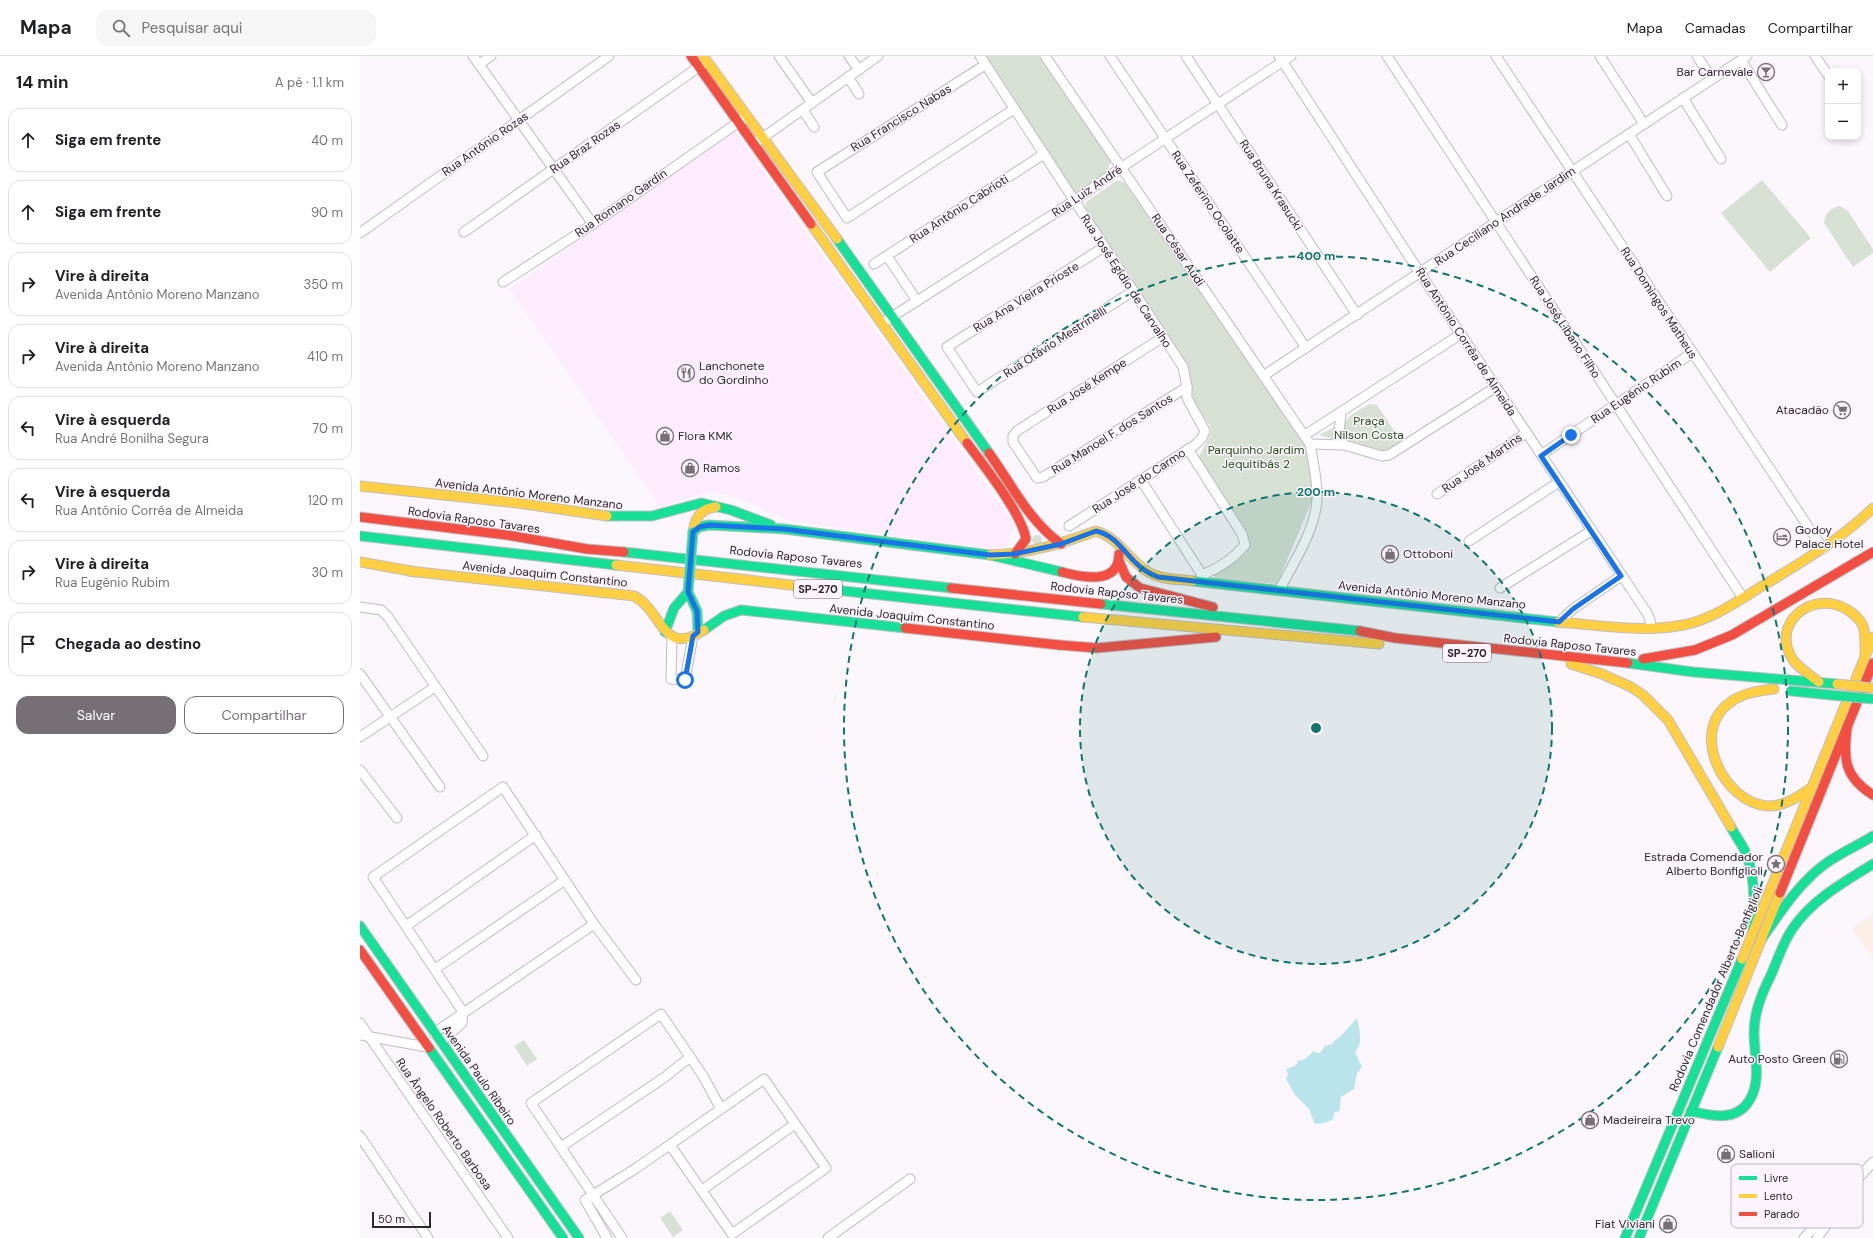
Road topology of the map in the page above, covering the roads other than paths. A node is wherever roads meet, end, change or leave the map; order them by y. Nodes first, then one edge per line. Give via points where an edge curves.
1 (473, 56) edge
2 (491, 56) edge
3 (609, 56) edge
4 (691, 56) edge
5 (779, 56) edge
6 (849, 56) edge
7 (878, 56) edge
8 (980, 56) edge
9 (1045, 56) edge
10 (1110, 56) edge
11 (1186, 56) edge
12 (1291, 56) edge
13 (1387, 56) edge
14 (1496, 56) edge
15 (1600, 56) edge
16 (1697, 56) edge
17 (1815, 56) edge
18 (1744, 58) edge
19 (705, 59) edge
20 (1281, 59) edge
21 (479, 64) junction
22 (985, 65) junction
23 (699, 67) junction
24 (859, 70) junction
25 (1825, 71) edge
26 (848, 77) junction
27 (1712, 79) junction
28 (859, 94) dead end
29 (1683, 98) junction
30 (812, 103) junction
31 (1218, 104) junction
32 (1014, 109) junction
33 (803, 110) junction
34 (747, 116) junction
35 (519, 120) junction
36 (738, 123) junction
37 (1644, 124) junction
38 (1782, 125) dead end
39 (814, 127) dead end
40 (1629, 134) junction
41 (763, 138) junction
42 (1166, 138) junction
43 (754, 144) junction
44 (1044, 154) junction
45 (1722, 159) dead end
46 (1122, 167) junction
47 (554, 169) junction
48 (1572, 172) junction
49 (1667, 196) dead end
50 (1074, 202) junction
51 (1496, 222) junction
52 (593, 224) junction
53 (360, 232) edge
54 (464, 232) dead end
55 (1104, 247) junction
56 (887, 256) junction
57 (874, 264) dead end
58 (1420, 273) junction
59 (503, 282) dead end
60 (1133, 291) junction
61 (917, 301) junction
62 (1357, 315) junction
63 (892, 317) junction
64 (882, 324) junction
65 (1461, 334) junction
66 (1163, 337) junction
67 (1306, 348) junction
68 (1692, 353) junction
69 (1263, 376) junction
70 (1187, 387) junction
71 (1496, 387) junction
72 (977, 392) joint
73 (1617, 404) junction
74 (1341, 412) junction
75 (1205, 431) joint
76 (1526, 433) junction
77 (1308, 440) junction
78 (1344, 445) junction
79 (1188, 449) junction
80 (1541, 456) junction
81 (1037, 478) joint
82 (1141, 480) junction
83 (1558, 482) junction
84 (360, 486) edge
85 (1438, 494) dead end
86 (718, 507) junction
87 (1873, 508) edge
88 (360, 517) edge
89 (1069, 526) dead end
90 (784, 529) junction
91 (1591, 531) junction
92 (693, 532) junction
93 (1106, 535) junction
94 (360, 536) edge
95 (1469, 541) dead end
96 (1061, 544) junction
97 (1823, 549) junction
98 (1873, 552) edge
99 (1014, 554) junction
100 (990, 555) junction
101 (1119, 561) junction
102 (360, 562) edge
103 (360, 567) edge
104 (416, 572) junction
105 (1621, 576) junction
106 (1204, 578) junction
107 (1500, 588) dead end
108 (1279, 591) junction
109 (688, 592) junction
110 (1743, 598) junction
111 (360, 607) edge
112 (1274, 621) junction
113 (1559, 622) junction
114 (1651, 628) junction
115 (669, 634) junction
116 (696, 634) junction
117 (1277, 635) junction
118 (1873, 637) edge
119 (1865, 657) junction
120 (1607, 660) junction
121 (1873, 663) edge
122 (1570, 664) junction
123 (360, 674) edge
124 (1819, 682) junction
125 (435, 686) junction
126 (1873, 688) edge
127 (1774, 689) junction
128 (1873, 699) edge
129 (389, 717) junction
130 (1847, 727) junction
131 (360, 737) edge
132 (483, 756) dead end
133 (360, 770) edge
134 (440, 787) dead end
135 (1812, 788) junction
136 (1873, 795) edge
137 (397, 818) dead end
138 (536, 835) junction
139 (1873, 836) edge
140 (1873, 864) edge
141 (565, 880) junction
142 (594, 924) junction
143 (360, 926) edge
144 (406, 926) junction
145 (1753, 932) junction
146 (1761, 940) junction
147 (360, 950) edge
148 (435, 969) junction
149 (636, 980) dead end
150 (463, 1012) junction
151 (360, 1024) edge
152 (434, 1033) junction
153 (364, 1035) edge
154 (441, 1042) junction
155 (427, 1047) junction
156 (690, 1057) junction
157 (721, 1108) junction
158 (1691, 1111) junction
159 (795, 1124) junction
160 (360, 1136) edge
161 (670, 1145) junction
162 (561, 1147) junction
163 (1871, 1168) edge
164 (1863, 1176) edge
165 (1863, 1178) edge
166 (910, 1179) dead end
167 (702, 1190) junction
168 (593, 1194) junction
169 (1814, 1228) edge
170 (1825, 1228) edge
171 (428, 1238) edge
172 (508, 1238) edge
173 (563, 1238) edge
174 (579, 1238) edge
175 (607, 1238) edge
176 (622, 1238) edge
177 (828, 1238) edge
178 (1625, 1238) edge
179 (1639, 1238) edge
180 (1804, 1238) edge
181 (1817, 1238) edge

1 - 21 street
2 - 21 street
3 - 35 street, Rua Antônio Rozas
4 - 23 main road
5 - 30 street
6 - 24 street
7 - 24 street
8 - 22 street, Rua José Egídio de Carvalho
9 - 46 street, Rua César Audi
10 - 42 street, Rua Zeferino Ocolatte
11 - 31 street, Rua Bruna Krasucki
12 - 20 street, Rua Luiz André
13 - 51 street, Rua José Líbano Filho
14 - 48 street, Rua Domingos Matheus
15 - 37 street
16 - 27 street
17 - 25 street
18 - 27 street, Rua Ceciliano Andrade Jardim
18 - 38 street
19 - 23 street, Rua Braz Rozas
19 - 34 main road
20 - 31 street, Rua Luiz André
20 - 58 street, Rua Antônio Corrêa de Almeida
21 - 35 street
22 - 32 street, Rua José Egídio de Carvalho
22 - 32 street, Rua Francisco Nabas via 817,172 847,218
23 - 36 main road
23 - 47 street, Rua Braz Rozas
24 - 26 street
26 - 28 street
26 - 30 street
27 - 29 street, Rua Ceciliano Andrade Jardim
29 - 37 street, Rua Ceciliano Andrade Jardim
29 - 45 street
30 - 33 street
31 - 42 street, Rua Luiz André
31 - 62 street, Rua Bruna Krasucki
32 - 44 street, Rua José Egídio de Carvalho
33 - 39 street
33 - 41 street
34 - 36 street, Rua Romano Gardin
34 - 41 main road
35 - 47 street
35 - 53 street, Rua Antônio Rozas
36 - 43 main road
36 - 52 street, Rua Romano Gardin
37 - 40 street, Rua Ceciliano Andrade Jardim
40 - 48 street, Rua Ceciliano Andrade Jardim
40 - 49 street
41 - 43 street
41 - 63 main road
42 - 46 street, Rua Luiz André
42 - 67 street, Rua Zeferino Ocolatte
43 - 64 main road
44 - 50 street, Rua José Egídio de Carvalho
44 - 56 street, Rua Antônio Cabrioti
46 - 50 street, Rua Luiz André
46 - 69 street, Rua César Audi
47 - 52 street
47 - 54 street, Rua Braz Rozas
48 - 51 street, Rua Ceciliano Andrade Jardim
48 - 68 street, Rua Domingos Matheus
50 - 55 street, Rua José Egídio de Carvalho
50 - 61 street, Rua Luiz André
51 - 58 street, Rua Ceciliano Andrade Jardim
51 - 73 street, Rua José Líbano Filho
52 - 59 street, Rua Romano Gardin
55 - 60 street, Rua José Egídio de Carvalho
55 - 72 street, Rua Ana Vieira Prioste via 947,347
56 - 57 street, Rua Antônio Cabrioti
56 - 61 street
58 - 62 street, Rua Ceciliano Andrade Jardim
58 - 65 street, Rua Antônio Corrêa de Almeida
60 - 66 street, Rua José Egídio de Carvalho
60 - 72 street, Rua Otávio Mestrinelli
61 - 63 street, Rua Luiz André
62 - 67 street, Rua Ceciliano Andrade Jardim
63 - 64 street, Rua Luiz André
63 - 96 main road via 992,457 1032,518
64 - 99 main road via 996,484 1024,528 1026,539
65 - 71 street, Rua Antônio Corrêa de Almeida
65 - 74 street
66 - 70 street, Rua José Egídio de Carvalho via 1183,367
66 - 81 street, Rua José Kempe via 1017,431 1013,436 1013,442
67 - 69 street, Rua Ceciliano Andrade Jardim
68 - 73 street, Rua Eugênio Rubim
68 - 97 street, Rua Domingos Matheus
69 - 77 street, Rua César Audi
70 - 75 street, Rua José Egídio de Carvalho via 1187,398
70 - 81 street, Rua Manoel F. dos Santos via 1043,477
71 - 76 street, Rua Antônio Corrêa de Almeida
71 - 78 street via 1389,455 1382,456
73 - 80 street, Rua Eugênio Rubim
73 - 110 street, Rua José Líbano Filho
74 - 77 street
74 - 78 street via 1338,433
75 - 79 street, Rua José do Carmo via 1202,438
76 - 80 street, Rua Antônio Corrêa de Almeida
76 - 85 street, Rua José Martins
77 - 78 street
77 - 108 street via 1317,491 1315,513
79 - 82 street, Rua José do Carmo
79 - 106 street via 1242,534 1245,545
80 - 83 street, Rua Antônio Corrêa de Almeida
82 - 89 street, Rua José do Carmo
82 - 106 street
83 - 91 street, Rua Antônio Corrêa de Almeida
83 - 95 street
84 - 86 main road, Avenida Antônio Moreno Manzano via 518,503 600,516 652,516 701,503
86 - 90 main road, Avenida Antônio Moreno Manzano
86 - 92 main road via 710,507 702,512 694,523
87 - 97 main road, Avenida Antônio Moreno Manzano via 1851,529
88 - 112 main road, Rodovia Raposo Tavares / SP-270 via 506,535 587,549
90 - 92 main road, Avenida Antônio Moreno Manzano via 710,525 699,527
90 - 100 main road, Avenida Antônio Moreno Manzano
91 - 105 street, Rua Antônio Corrêa de Almeida
91 - 107 street
92 - 109 main road, bridge
93 - 96 main road, Avenida Antônio Moreno Manzano via 1102,532 1090,532 1076,540
93 - 101 main road via 1117,550
93 - 106 main road, Avenida Antônio Moreno Manzano via 1119,544 1136,563 1158,577
94 - 117 main road, Rodovia Raposo Tavares / SP-270 via 1005,610
96 - 99 main road, Avenida Antônio Moreno Manzano
97 - 110 main road, Avenida Antônio Moreno Manzano
98 - 120 main road via 1732,635 1695,650 1666,656
99 - 100 main road, Avenida Antônio Moreno Manzano
100 - 101 main road, Avenida Antônio Moreno Manzano via 1094,579 1106,575
101 - 112 main road via 1126,577 1140,588
102 - 104 main road
103 - 104 main road, Avenida Joaquim Constantino
104 - 115 main road, Avenida Joaquim Constantino via 634,596 645,603
105 - 113 street via 1573,609
105 - 114 street, Rua Antônio Corrêa de Almeida via 1647,613
106 - 108 main road, Avenida Antônio Moreno Manzano
108 - 113 main road, Avenida Antônio Moreno Manzano
109 - 115 main road via 674,608
109 - 116 main road via 697,611
110 - 114 main road, Avenida Antônio Moreno Manzano via 1708,617 1684,625
111 - 125 street via 383,611
112 - 120 main road, Rodovia Raposo Tavares / SP-270 via 1351,629 1394,638
113 - 114 main road, Avenida Antônio Moreno Manzano
115 - 116 main road, Avenida Joaquim Constantino via 683,639
115 - 116 street via 671,679 685,680
116 - 117 main road, Avenida Joaquim Constantino via 730,611 741,610 1097,648 1210,637
117 - 122 main road, Rodovia Raposo Tavares / SP-270
118 - 119 main road, Rodovia Comendador Alberto Bonfiglioli
119 - 124 main road via 1865,638 1862,625 1856,616 1840,604 1828,601 1807,605 1796,613 1789,624 1786,636 1788,650 1795,663
119 - 135 main road, Rodovia Comendador Alberto Bonfiglioli
120 - 124 main road, Rodovia Raposo Tavares / SP-270 via 1693,672
121 - 130 main road, Rodovia Comendador Alberto Bonfiglioli
122 - 127 main road, Rodovia Raposo Tavares / SP-270
122 - 145 main road via 1631,687 1643,695 1668,720 1745,851 1752,870 1755,890
123 - 129 street
124 - 126 main road, Rodovia Raposo Tavares / SP-270, bridge
125 - 129 street
125 - 132 street
127 - 128 main road, Rodovia Raposo Tavares / SP-270, bridge
127 - 135 main road via 1745,694 1722,708 1711,731 1714,756 1725,779 1744,798 1755,804 1784,804
129 - 131 street
129 - 134 street
130 - 136 main road via 1844,756 1846,767 1858,785
130 - 146 main road, Rodovia Comendador Alberto Bonfiglioli
133 - 137 street
135 - 145 main road, Rodovia Comendador Alberto Bonfiglioli
138 - 141 street
138 - 144 street
138 - 144 street via 503,787 373,877
139 - 146 main road via 1824,865 1800,887
140 - 158 main road via 1820,897 1793,928 1761,996 1754,1032 1755,1074 1750,1100 1742,1111 1731,1116 1717,1117
141 - 142 street
141 - 148 street
142 - 149 street
142 - 150 street
143 - 152 main road, Avenida Paulo Ribeiro
144 - 148 street
145 - 178 main road, Rodovia Comendador Alberto Bonfiglioli
146 - 158 main road, Rodovia Comendador Alberto Bonfiglioli
147 - 155 main road
148 - 150 street
150 - 152 street
150 - 154 street via 462,1023
151 - 153 street, Rua Ângelo Roberto Barbosa
152 - 154 main road, Avenida Paulo Ribeiro
153 - 155 street
153 - 172 street, Rua Ângelo Roberto Barbosa
154 - 174 main road, Avenida Paulo Ribeiro
155 - 173 main road
156 - 157 street
156 - 162 street
156 - 162 street via 662,1014 619,1042 532,1103
157 - 159 street via 764,1079
157 - 161 street
158 - 179 main road, Rodovia Comendador Alberto Bonfiglioli
159 - 167 street
159 - 167 street via 826,1168 732,1234
160 - 171 street
161 - 167 street
161 - 168 street
162 - 168 street
163 - 164 street
163 - 165 street
166 - 177 street
168 - 175 street via 585,1200
168 - 176 street
169 - 180 street
170 - 181 street

